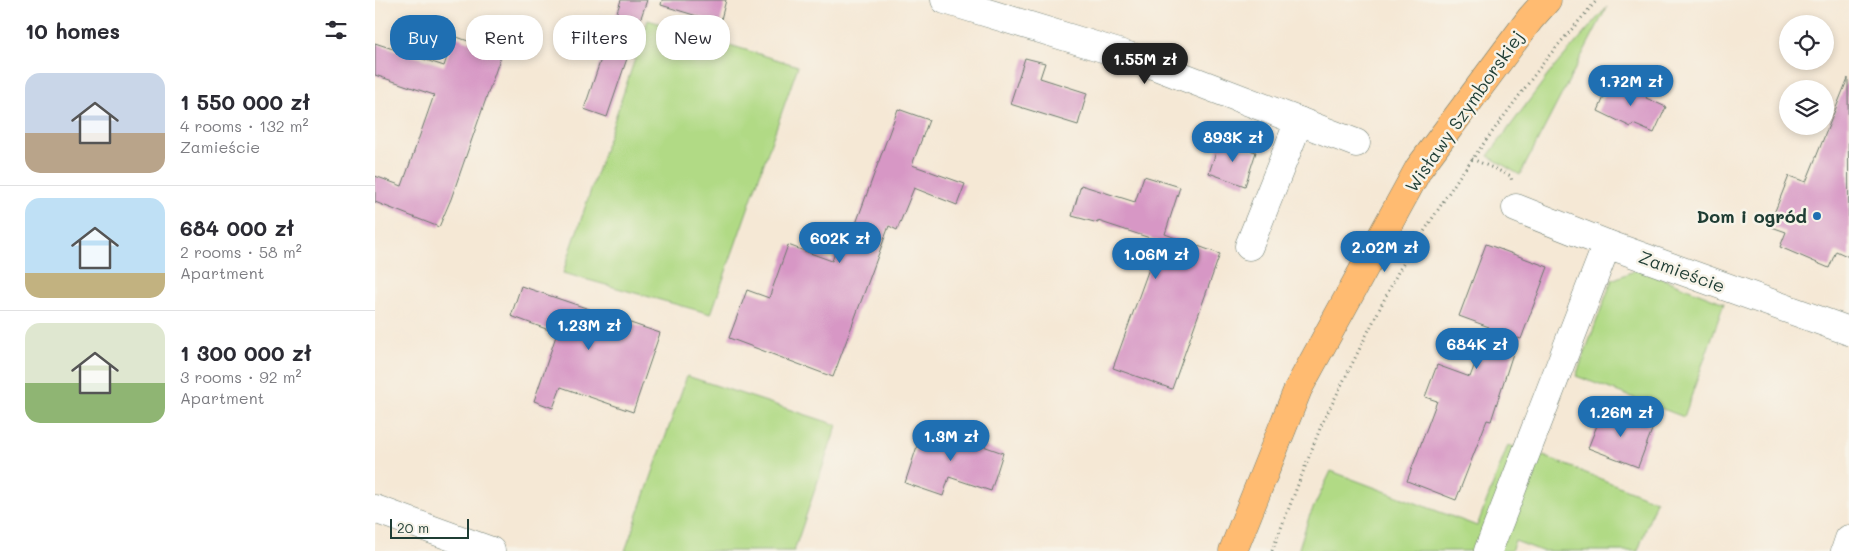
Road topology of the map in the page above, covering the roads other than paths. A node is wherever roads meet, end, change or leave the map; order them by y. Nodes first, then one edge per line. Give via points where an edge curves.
1 (945, 0) edge
2 (1547, 0) edge
3 (1299, 121) junction
4 (1356, 143) dead end
5 (1516, 208) road end
6 (1607, 244) junction
7 (1249, 246) dead end
8 (1849, 331) edge
9 (375, 509) edge
10 (1849, 539) edge
11 (491, 551) edge
12 (1233, 551) edge
13 (1488, 551) edge
14 (1845, 551) edge

1 - 3 street via 1132,57
2 - 12 main road, Wisławy Szymborskiej via 1419,168 1297,389
3 - 4 street
3 - 7 street
5 - 6 street, Zamieście
6 - 8 street, Zamieście
6 - 13 street
9 - 11 street
10 - 14 street

